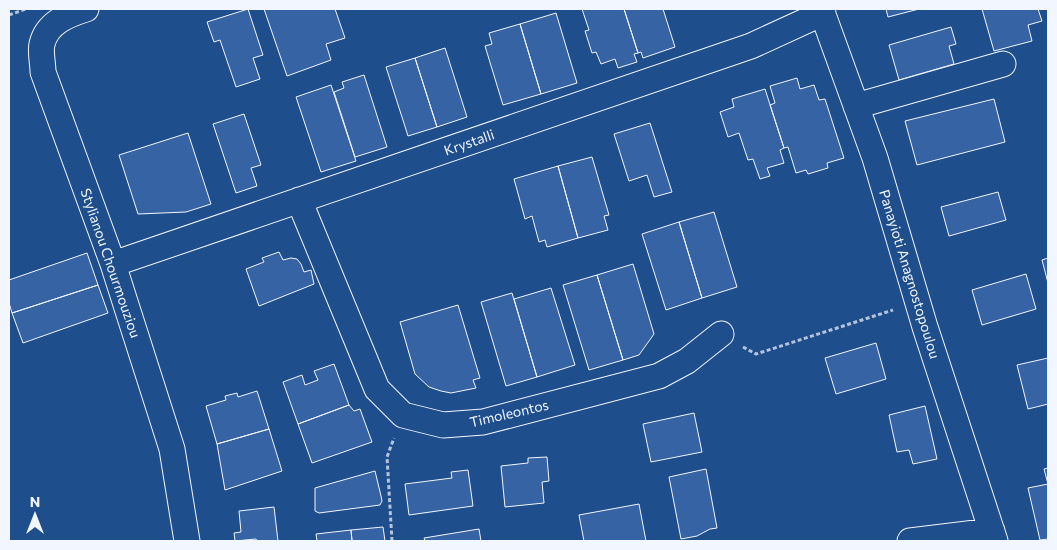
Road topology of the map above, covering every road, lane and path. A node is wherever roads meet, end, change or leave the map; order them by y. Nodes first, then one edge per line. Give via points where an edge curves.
1 (26, 9) edge
2 (86, 9) edge
3 (822, 11) edge
4 (9, 15) edge
5 (1003, 64) dead end
6 (856, 106) junction
7 (299, 200) junction
8 (113, 264) junction
9 (918, 302) junction
10 (721, 334) joint
11 (403, 415) junction
12 (993, 536) edge
13 (187, 541) edge
14 (392, 541) edge
15 (910, 541) edge

1 - 4 path
2 - 8 street, Stylianou Chourmouziou via 50,26 41,45 43,72
3 - 6 street, Panayioti Anagnostopoulou
3 - 7 street, Krystalli via 752,46
5 - 6 street
6 - 9 street, Panayioti Anagnostopoulou
7 - 8 street, Krystalli
7 - 11 street via 377,389
8 - 13 street, Stylianou Chourmouziou via 172,449
9 - 10 path via 756,354
9 - 12 street, Panayioti Anagnostopoulou
10 - 11 street, Timoleontos via 687,361 659,376 483,422 443,425
11 - 14 path via 387,457
12 - 15 street

